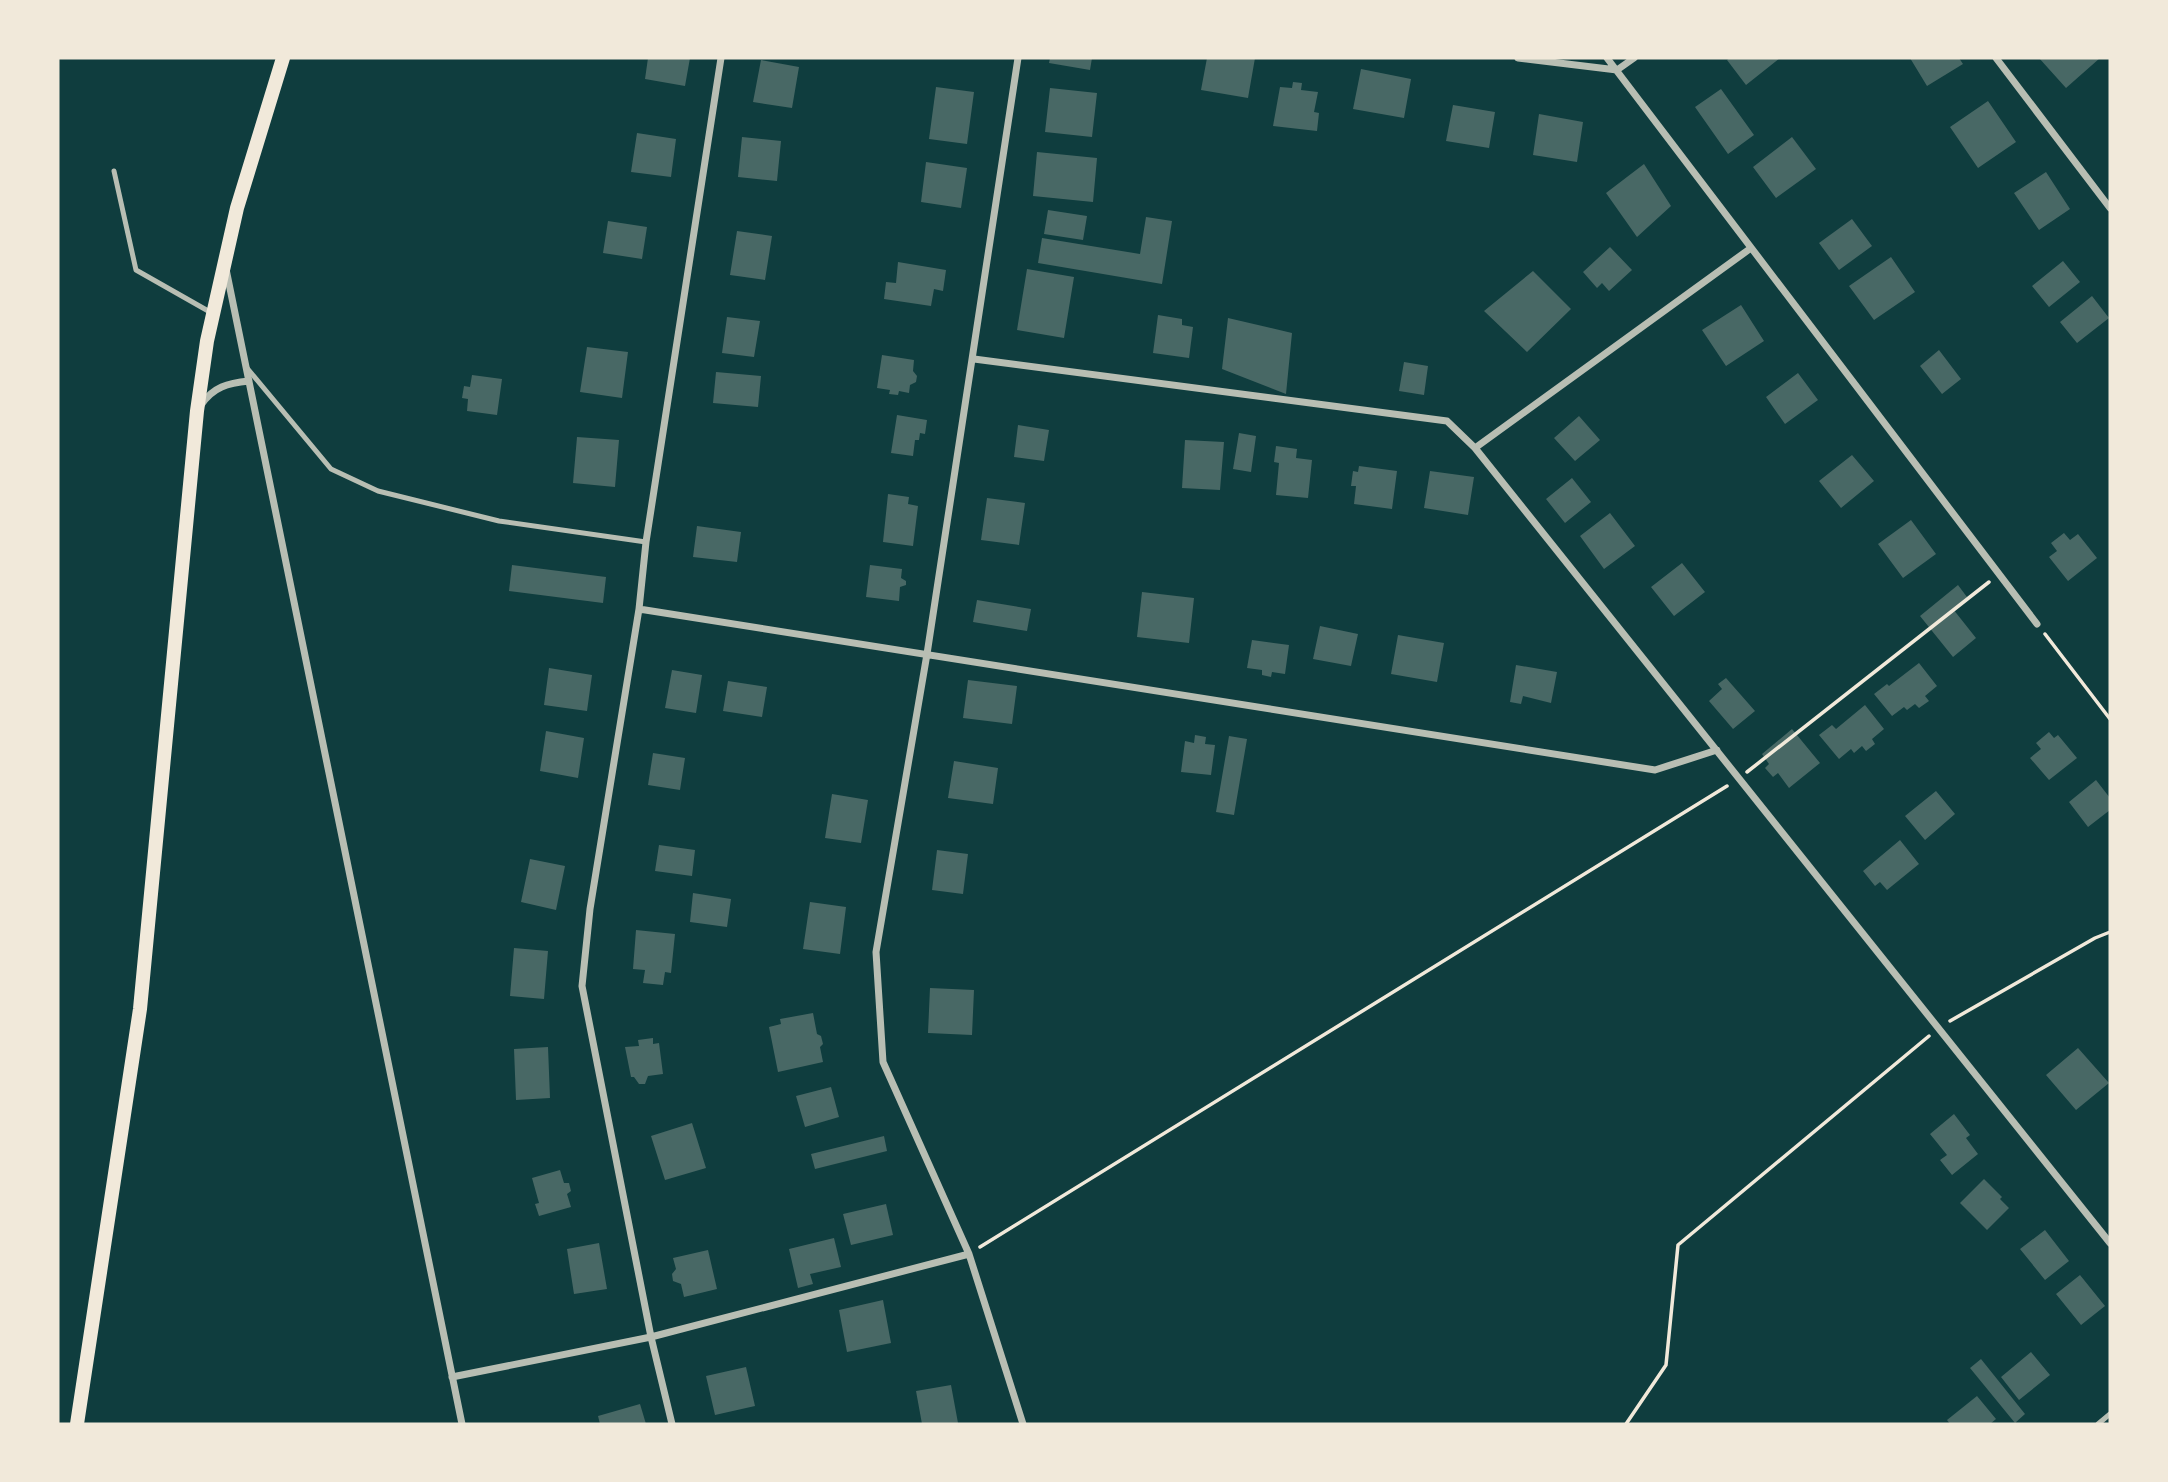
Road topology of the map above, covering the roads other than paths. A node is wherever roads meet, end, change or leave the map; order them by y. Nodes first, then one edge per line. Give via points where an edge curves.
1 (283, 58) edge
2 (721, 58) edge
3 (1018, 58) edge
4 (1518, 58) edge
5 (1607, 58) edge
6 (1634, 58) edge
7 (1996, 58) edge
8 (1617, 70) junction
9 (114, 171) dead end
10 (2110, 208) edge
11 (1751, 248) junction
12 (225, 262) junction
13 (213, 314) junction
14 (974, 359) junction
15 (246, 367) junction
16 (249, 381) junction
17 (197, 411) junction
18 (1475, 447) junction
19 (646, 542) junction
20 (639, 609) junction
21 (2037, 624) road end
22 (927, 653) junction
23 (1717, 750) junction
24 (2110, 1244) edge
25 (969, 1254) junction
26 (650, 1337) junction
27 (452, 1377) junction
28 (2110, 1415) edge
29 (77, 1424) edge
30 (462, 1424) edge
31 (672, 1424) edge
32 (1023, 1424) edge
33 (2098, 1424) edge

1 - 12 main road
2 - 19 street
3 - 14 street
4 - 8 street
5 - 8 street
6 - 8 street
7 - 10 street
8 - 11 street
9 - 13 lane via 136,270
11 - 18 street
11 - 21 street
12 - 13 main road
12 - 15 street
13 - 17 main road
14 - 18 street via 1447,421
14 - 22 street
15 - 16 street
15 - 19 lane via 331,469 379,491 499,521
16 - 17 street via 227,383 208,394
16 - 27 street
17 - 29 main road via 140,1009
18 - 23 street
19 - 20 street
20 - 22 street
20 - 26 street via 590,909 582,986
22 - 23 street via 1655,770
22 - 25 street via 876,952 883,1062
23 - 24 street
25 - 26 street
25 - 32 street
26 - 27 street
26 - 31 street
27 - 30 street
28 - 33 lane

